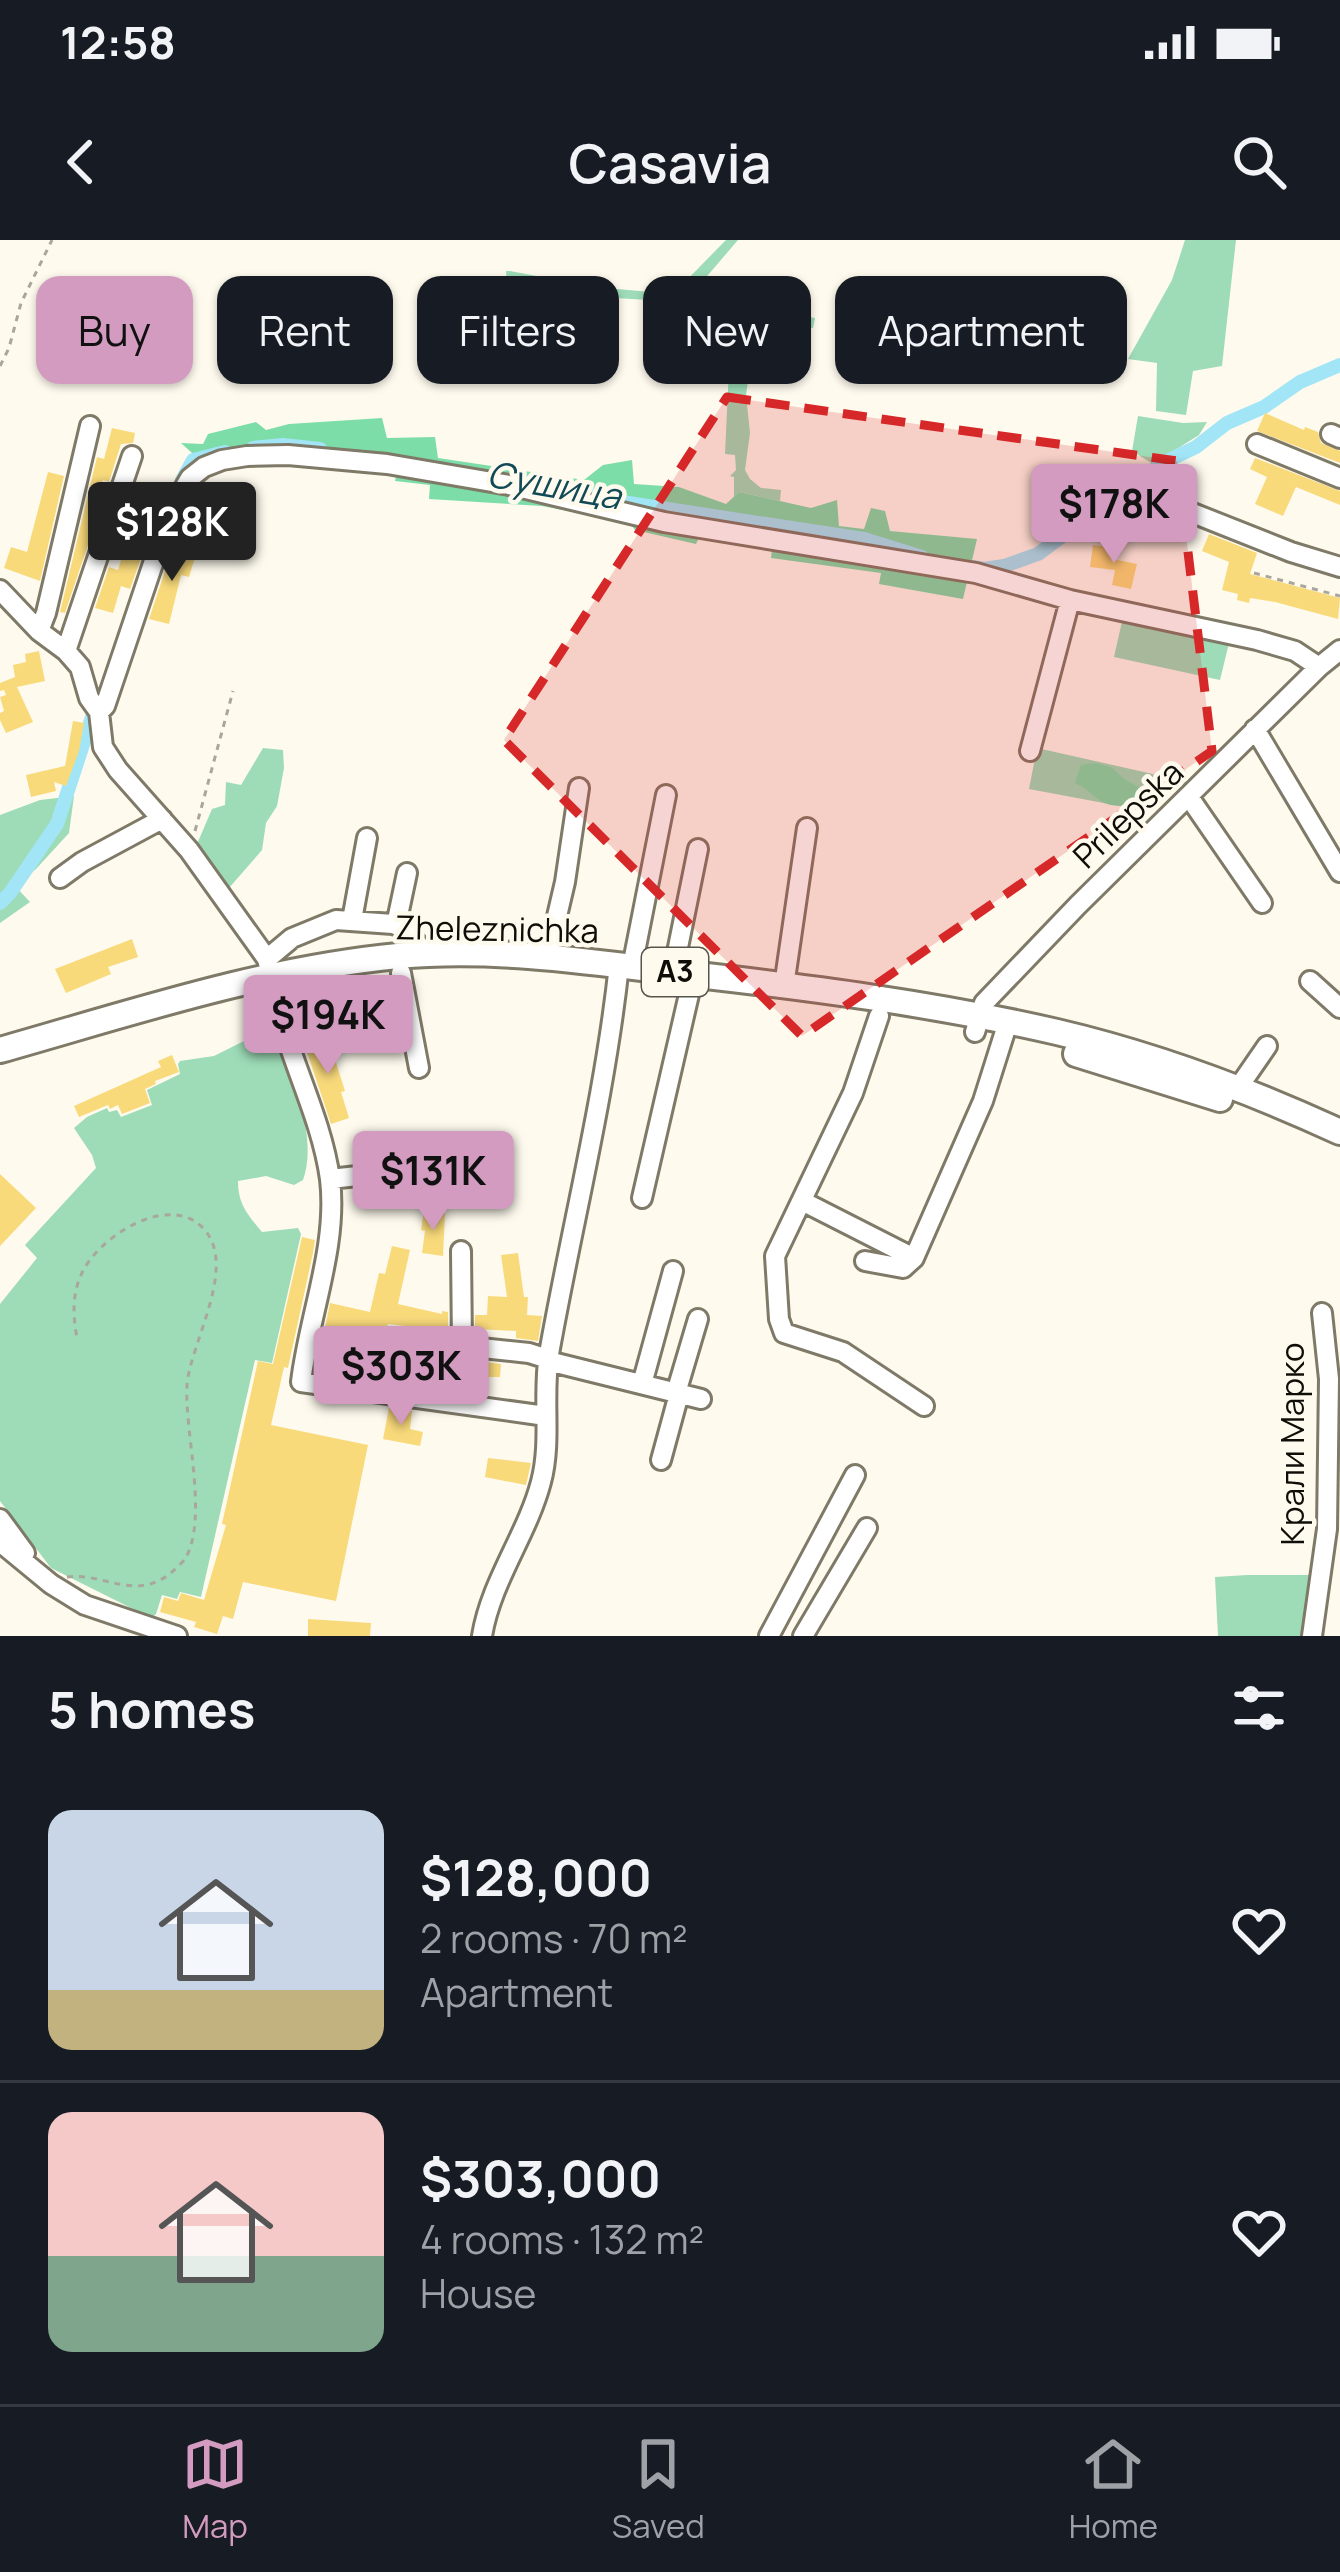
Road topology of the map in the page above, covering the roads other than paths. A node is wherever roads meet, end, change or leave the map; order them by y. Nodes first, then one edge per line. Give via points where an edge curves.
1 (90, 426) dead end
2 (1257, 444) dead end
3 (132, 456) dead end
4 (1340, 478) edge
5 (1180, 508) dead end
6 (1340, 567) edge
7 (0, 590) edge
8 (1070, 600) junction
9 (39, 631) junction
10 (66, 651) junction
11 (1339, 654) edge
12 (1319, 667) junction
13 (94, 705) junction
14 (1256, 729) junction
15 (1030, 751) dead end
16 (579, 788) dead end
17 (666, 795) dead end
18 (1189, 797) junction
19 (161, 819) junction
20 (807, 828) dead end
21 (367, 838) dead end
22 (698, 849) dead end
23 (407, 872) dead end
24 (1340, 872) edge
25 (60, 878) dead end
26 (1262, 903) dead end
27 (352, 920) junction
28 (396, 925) junction
29 (427, 955) junction
30 (548, 958) junction
31 (623, 971) junction
32 (401, 973) junction
33 (270, 975) junction
34 (682, 981) junction
35 (1310, 981) dead end
36 (784, 986) junction
37 (1340, 1009) edge
38 (879, 1016) junction
39 (977, 1024) junction
40 (1006, 1030) junction
41 (1267, 1046) dead end
42 (0, 1050) edge
43 (0, 1067) edge
44 (418, 1068) dead end
45 (1238, 1088) junction
46 (1340, 1132) edge
47 (1340, 1148) edge
48 (413, 1170) dead end
49 (330, 1179) junction
50 (642, 1198) dead end
51 (802, 1201) junction
52 (460, 1251) dead end
53 (914, 1258) junction
54 (865, 1261) dead end
55 (673, 1271) dead end
56 (1322, 1313) dead end
57 (698, 1319) dead end
58 (405, 1340) dead end
59 (462, 1346) junction
60 (548, 1360) junction
61 (642, 1384) junction
62 (678, 1394) junction
63 (701, 1400) dead end
64 (924, 1406) dead end
65 (546, 1416) junction
66 (661, 1460) dead end
67 (855, 1474) dead end
68 (0, 1520) edge
69 (867, 1528) dead end
70 (0, 1542) edge
71 (1340, 1573) edge
72 (1319, 1575) junction
73 (50, 1585) junction
74 (128, 1629) edge
75 (177, 1636) edge
76 (482, 1636) edge
77 (769, 1636) edge
78 (803, 1636) edge
79 (1312, 1636) edge

1 - 9 street
2 - 4 street
3 - 10 street
5 - 6 street
7 - 9 street
8 - 12 street via 1257,640
8 - 13 street via 976,573 664,522 468,478 248,456 190,478 105,706
8 - 15 street
9 - 10 street
10 - 13 street
11 - 12 street, Prilepska
12 - 14 street, Prilepska
13 - 19 street via 103,747
14 - 18 street, Prilepska
14 - 24 street
16 - 30 street
17 - 31 street
18 - 26 street
18 - 39 street, Prilepska via 984,1003
19 - 25 street
19 - 33 street
20 - 36 street
21 - 27 street
22 - 34 street
23 - 28 street
27 - 28 street
27 - 33 street via 292,938
28 - 29 street
29 - 30 main road, Zheleznichka / A3
29 - 33 main road, Zheleznichka / A3
30 - 31 main road, Zheleznichka / A3
31 - 32 main road, Zheleznichka / A3
31 - 34 main road, Zheleznichka / A3
31 - 60 street
32 - 33 main road, Zheleznichka / A3
32 - 44 street
33 - 42 main road, Zheleznichka / A3
33 - 43 main road, Zheleznichka / A3
33 - 49 street
34 - 36 main road, Zheleznichka / A3
34 - 38 main road, Zheleznichka / A3
34 - 50 street
35 - 37 street
36 - 39 main road, Zheleznichka / A3
38 - 39 main road, Zheleznichka / A3
38 - 51 street
39 - 40 main road, Zheleznichka / A3
40 - 45 main road, Zheleznichka / A3 via 1122,1050
40 - 47 main road, Zheleznichka / A3 via 1192,1089
40 - 53 street
41 - 45 street
45 - 46 main road, Zheleznichka / A3
48 - 49 street
49 - 65 street via 331,1233 302,1382
51 - 53 street
51 - 64 street via 775,1256 784,1334 843,1352
52 - 59 street
53 - 54 street via 903,1268
55 - 61 street
56 - 72 street, Крали Марко via 1329,1379
57 - 62 street
58 - 59 street
59 - 60 street
60 - 61 street
60 - 65 street
61 - 62 street
62 - 63 street
62 - 66 street
65 - 76 street via 542,1480
67 - 77 street
68 - 73 street
69 - 78 street
70 - 73 street
71 - 72 street, Крали Марко
72 - 79 street, Крали Марко
73 - 74 street
74 - 75 street

